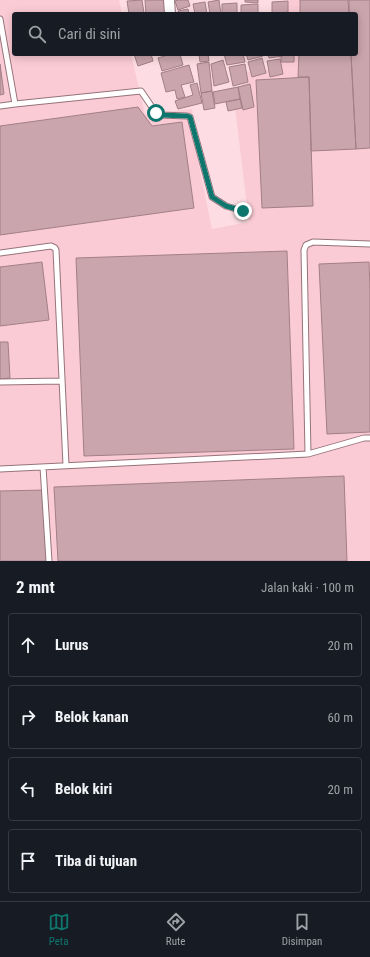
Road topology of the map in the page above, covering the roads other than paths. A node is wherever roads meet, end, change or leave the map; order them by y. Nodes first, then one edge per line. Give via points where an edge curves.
1 (169, 0) edge
2 (170, 12) edge
3 (0, 19) edge
4 (15, 104) junction
5 (0, 106) edge
6 (243, 211) dead end
7 (370, 244) edge
8 (0, 253) edge
9 (62, 381) junction
10 (0, 382) edge
11 (370, 438) edge
12 (308, 454) junction
13 (66, 466) junction
14 (43, 467) junction
15 (0, 469) edge
16 (49, 561) edge

1 - 2 street
3 - 4 lane
4 - 5 lane
4 - 6 lane via 141,91 156,113 190,117 212,197 226,206
7 - 12 lane via 313,242 306,245 304,250
8 - 9 lane via 51,246 56,250
9 - 10 lane
9 - 13 lane
11 - 12 lane
12 - 13 lane
13 - 14 lane
14 - 15 lane
14 - 16 lane

